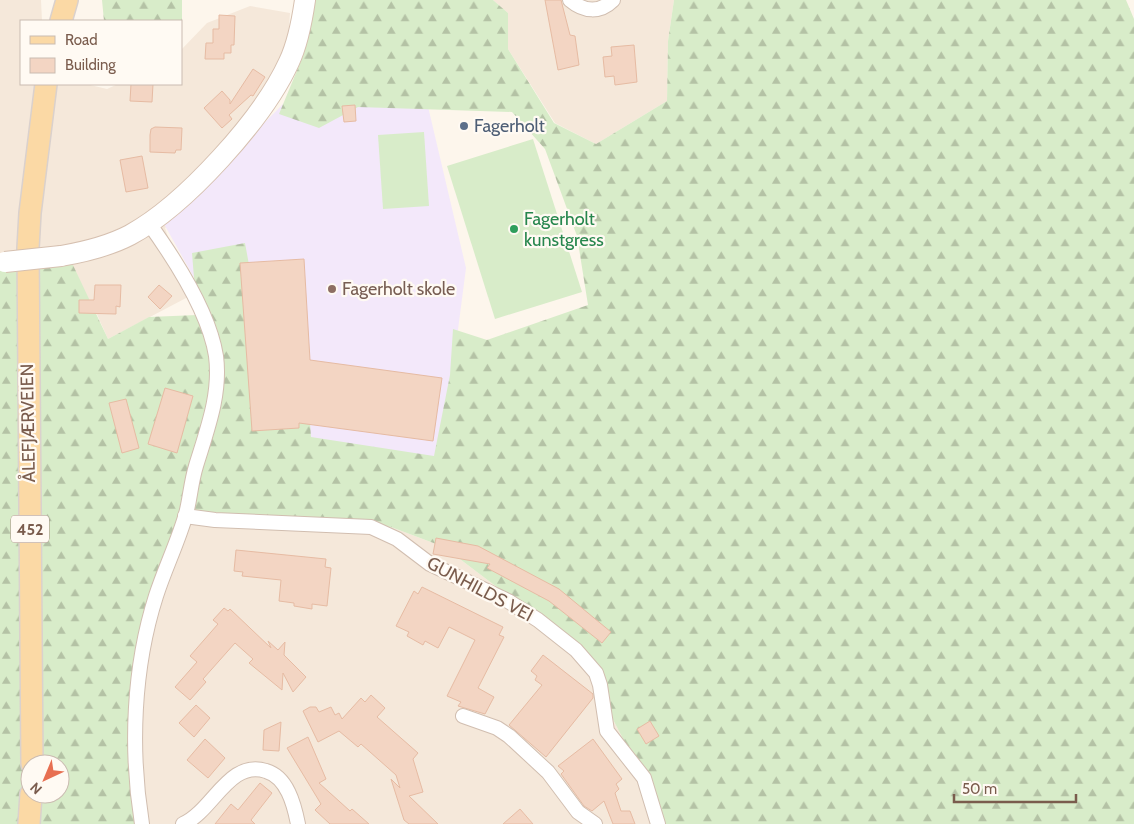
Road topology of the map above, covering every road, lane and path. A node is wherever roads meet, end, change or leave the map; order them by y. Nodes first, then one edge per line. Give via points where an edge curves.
1 (52, 0) edge
2 (67, 0) edge
3 (306, 0) edge
4 (570, 0) edge
5 (614, 0) edge
6 (52, 20) edge
7 (60, 20) edge
8 (46, 85) edge
9 (148, 222) junction
10 (3, 262) edge
11 (185, 516) junction
12 (463, 716) dead end
13 (32, 754) edge
14 (30, 804) edge
15 (29, 824) edge
16 (142, 824) edge
17 (184, 824) edge
18 (298, 824) edge
19 (595, 824) edge
20 (658, 824) edge

1 - 6 main road
2 - 7 main road
3 - 9 street via 289,61 259,113 194,184
4 - 5 street via 588,10 604,7
8 - 13 main road, ÅLEFJÆRVEIEN / 452 via 28,248
9 - 10 street, bridge via 119,239 61,256
9 - 11 street via 200,309 216,357 216,389 210,424
11 - 16 street via 155,598 142,660 135,725
11 - 20 street, GUNHILDS VEI via 371,527 397,539 430,564 508,601 538,620 576,650 596,673 607,732 644,778
12 - 19 street via 497,728 509,736 548,772 578,812
14 - 15 main road
17 - 18 street via 239,773 252,769 278,777 294,805

